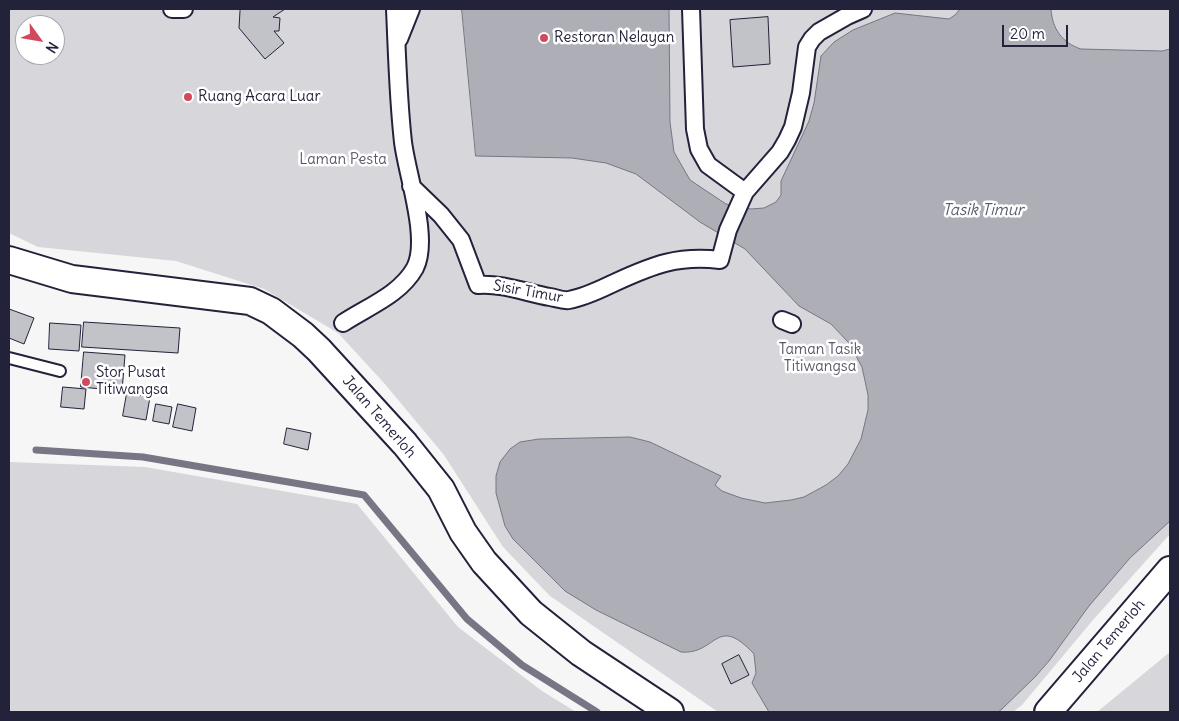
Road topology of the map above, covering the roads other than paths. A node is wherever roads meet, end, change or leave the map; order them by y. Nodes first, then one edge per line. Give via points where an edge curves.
1 (172, 9) edge
2 (184, 9) edge
3 (395, 9) edge
4 (411, 9) edge
5 (691, 9) edge
6 (863, 9) edge
7 (397, 44) junction
8 (411, 186) junction
9 (745, 192) junction
10 (9, 260) edge
11 (343, 323) dead end
12 (9, 358) edge
13 (60, 371) dead end
14 (1170, 570) edge
15 (670, 712) edge
16 (1048, 712) edge

1 - 2 street
3 - 7 street
4 - 7 street
5 - 9 street via 695,129 699,149 708,165
6 - 9 street via 812,38 807,47 793,127 780,152
7 - 8 street via 403,143
8 - 9 street, Sisir Timur via 461,240 478,285 568,300 670,261 683,258 720,260 728,230
8 - 11 street via 420,247 415,268 399,288
10 - 15 street, Jalan Temerloh via 72,279 251,297 304,336 399,437 441,489 463,532 484,562 531,612 581,653
12 - 13 lane
14 - 16 street, Jalan Temerloh

